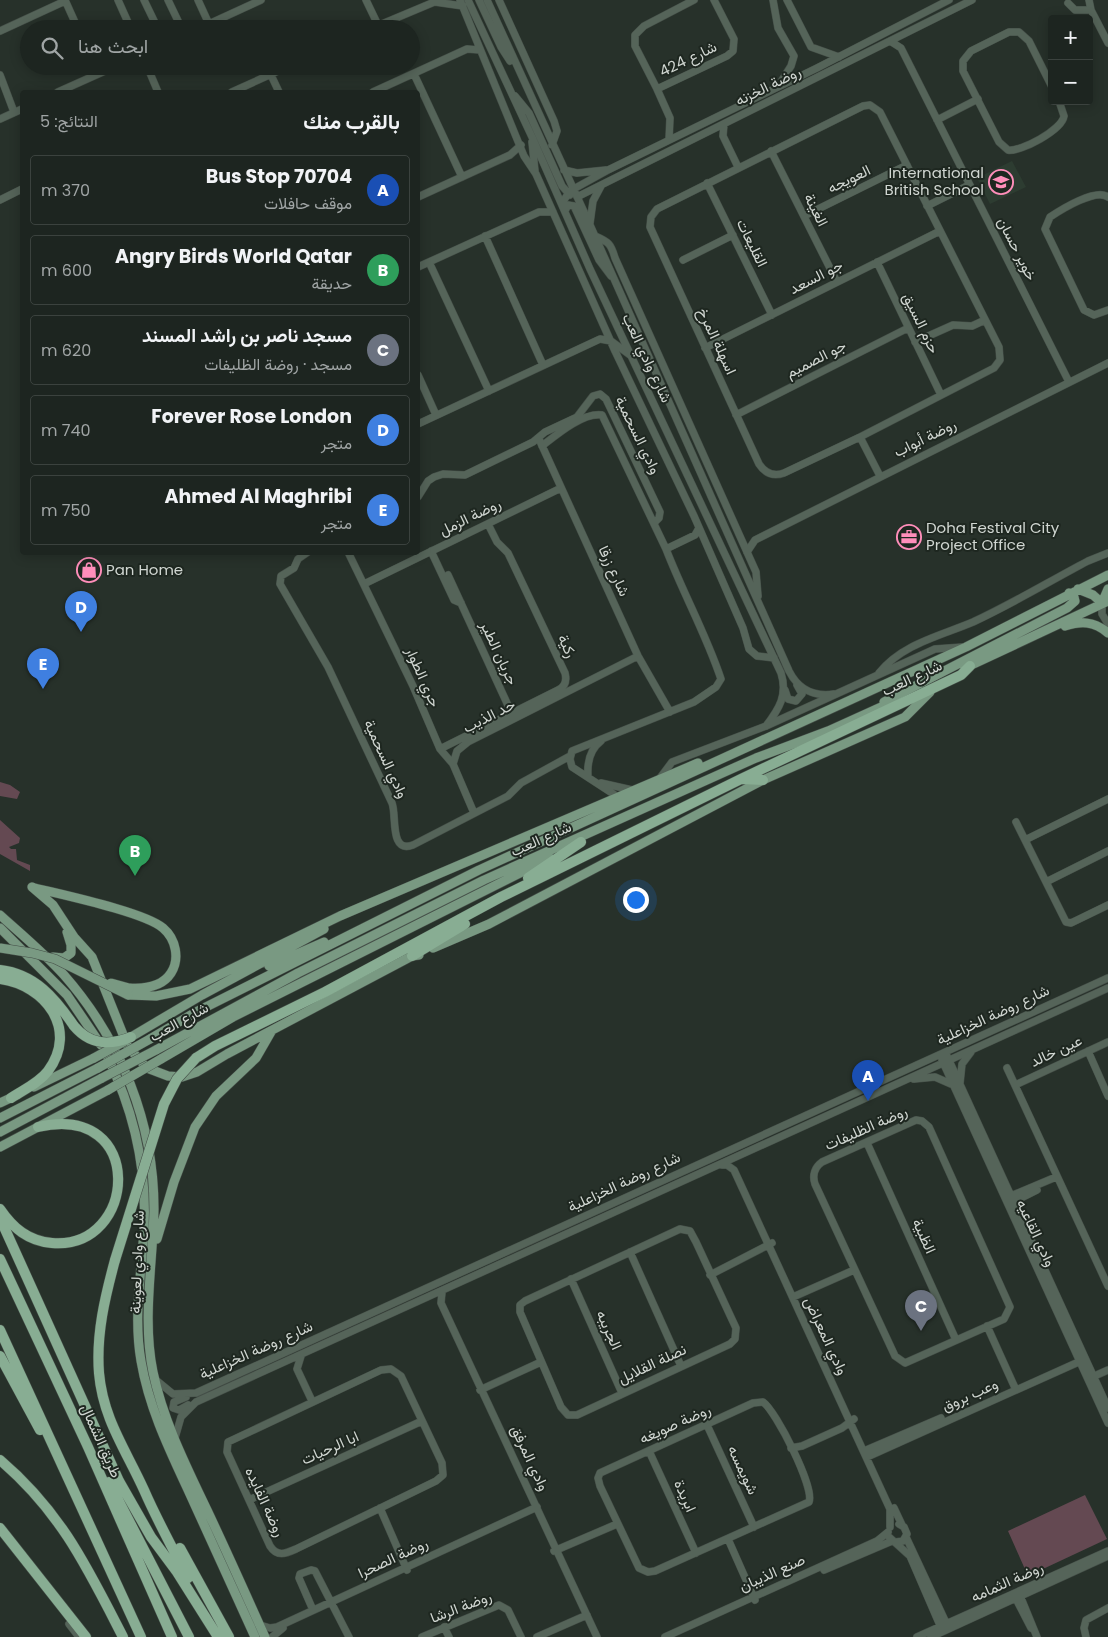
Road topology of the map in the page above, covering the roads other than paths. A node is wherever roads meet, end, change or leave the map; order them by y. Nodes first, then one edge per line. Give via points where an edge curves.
1 (144, 0) edge
2 (168, 0) edge
3 (198, 0) edge
4 (261, 0) edge
5 (366, 0) edge
6 (479, 0) edge
7 (487, 0) edge
8 (499, 0) edge
9 (694, 0) edge
10 (714, 0) edge
11 (773, 0) edge
12 (787, 0) edge
13 (949, 0) edge
14 (972, 0) edge
15 (1089, 0) edge
16 (65, 1) edge
17 (121, 1) edge
18 (435, 1) edge
19 (463, 2) edge
20 (1068, 3) dead end
21 (1091, 10) junction
22 (24, 20) edge
23 (74, 20) edge
24 (128, 20) edge
25 (154, 20) edge
26 (178, 20) edge
27 (207, 20) edge
28 (218, 20) edge
29 (376, 20) edge
30 (390, 20) edge
31 (20, 22) edge
32 (0, 31) edge
33 (902, 35) junction
34 (475, 40) junction
35 (890, 41) junction
36 (1108, 43) edge
37 (901, 48) junction
38 (467, 49) junction
39 (480, 50) junction
40 (839, 57) junction
41 (483, 58) junction
42 (499, 66) junction
43 (516, 67) junction
44 (420, 71) edge
45 (96, 75) edge
46 (151, 75) edge
47 (271, 75) joint
48 (412, 75) edge
49 (414, 75) edge
50 (0, 76) edge
51 (1048, 79) edge
52 (776, 88) junction
53 (657, 89) junction
54 (62, 90) edge
55 (157, 90) edge
56 (237, 90) edge
57 (278, 90) edge
58 (378, 90) edge
59 (511, 92) junction
60 (978, 99) junction
61 (1060, 105) edge
62 (20, 110) edge
63 (14, 112) junction
64 (0, 119) edge
65 (937, 120) junction
66 (724, 124) junction
67 (671, 127) junction
68 (712, 130) junction
69 (682, 134) junction
70 (723, 136) junction
71 (532, 137) junction
72 (669, 140) junction
73 (521, 145) junction
74 (552, 145) junction
75 (649, 151) junction
76 (771, 151) junction
77 (510, 155) junction
78 (524, 156) junction
79 (654, 159) junction
80 (907, 165) junction
81 (738, 167) junction
82 (564, 170) junction
83 (608, 170) junction
84 (536, 174) junction
85 (462, 177) junction
86 (707, 183) junction
87 (969, 185) junction
88 (601, 186) junction
89 (20, 190) edge
90 (573, 193) junction
91 (420, 197) edge
92 (1108, 197) edge
93 (547, 199) junction
94 (0, 200) edge
95 (562, 204) junction
96 (927, 206) junction
97 (565, 211) junction
98 (539, 212) junction
99 (553, 212) junction
100 (804, 216) junction
101 (590, 225) junction
102 (940, 231) junction
103 (733, 235) junction
104 (484, 236) junction
105 (595, 236) junction
106 (683, 260) dead end
107 (429, 262) junction
108 (877, 262) junction
109 (420, 266) edge
110 (590, 269) junction
111 (616, 282) junction
112 (837, 282) junction
113 (588, 294) junction
114 (1108, 310) edge
115 (772, 315) junction
116 (985, 320) junction
117 (908, 328) junction
118 (606, 329) junction
119 (600, 339) junction
120 (611, 341) junction
121 (915, 342) junction
122 (705, 348) junction
123 (646, 351) junction
124 (632, 356) junction
125 (661, 359) junction
126 (1108, 363) edge
127 (543, 365) junction
128 (420, 379) edge
129 (1069, 382) junction
130 (488, 391) junction
131 (941, 395) junction
132 (436, 415) junction
133 (736, 415) junction
134 (420, 423) edge
135 (860, 437) junction
136 (539, 439) junction
137 (542, 446) junction
138 (880, 476) junction
139 (420, 481) edge
140 (428, 481) junction
141 (561, 488) junction
142 (693, 489) junction
143 (420, 494) edge
144 (711, 495) junction
145 (726, 505) junction
146 (694, 516) junction
147 (654, 523) junction
148 (488, 524) junction
149 (697, 531) junction
150 (741, 538) junction
151 (755, 540) junction
152 (666, 550) junction
153 (431, 551) junction
154 (747, 552) junction
155 (1108, 554) edge
156 (304, 555) edge
157 (350, 555) edge
158 (448, 575) dead end
159 (1108, 575) edge
160 (364, 584) junction
161 (1108, 588) edge
162 (1078, 589) junction
163 (1069, 593) junction
164 (758, 599) junction
165 (461, 603) junction
166 (1106, 604) edge
167 (1108, 624) edge
168 (1108, 633) edge
169 (1029, 638) junction
170 (966, 647) junction
171 (638, 656) junction
172 (774, 658) junction
173 (970, 666) junction
174 (879, 674) junction
175 (796, 682) junction
176 (784, 685) junction
177 (932, 689) junction
178 (834, 694) junction
179 (547, 699) junction
180 (670, 712) junction
181 (512, 714) junction
182 (858, 718) junction
183 (766, 726) junction
184 (772, 734) junction
185 (603, 740) junction
186 (440, 749) junction
187 (570, 756) junction
188 (453, 764) junction
189 (588, 776) junction
190 (660, 778) junction
191 (741, 779) junction
192 (762, 780) junction
193 (599, 783) junction
194 (632, 790) junction
195 (618, 797) junction
196 (1108, 799) edge
197 (474, 812) junction
198 (1016, 822) dead end
199 (597, 829) junction
200 (1025, 840) junction
201 (580, 842) junction
202 (1108, 851) edge
203 (1046, 882) junction
204 (520, 889) junction
205 (501, 898) junction
206 (1108, 905) edge
207 (0, 915) edge
208 (340, 916) junction
209 (62, 920) junction
210 (0, 928) edge
211 (364, 929) junction
212 (0, 948) edge
213 (40, 952) junction
214 (412, 956) junction
215 (0, 970) edge
216 (243, 973) junction
217 (1108, 978) edge
218 (0, 979) edge
219 (1108, 988) edge
220 (128, 991) junction
221 (271, 1032) junction
222 (132, 1037) junction
223 (1108, 1042) edge
224 (975, 1048) junction
225 (1088, 1051) junction
226 (943, 1054) junction
227 (946, 1062) junction
228 (1007, 1068) dead end
229 (904, 1080) junction
230 (1015, 1085) junction
231 (957, 1086) junction
232 (1108, 1096) edge
233 (11, 1098) junction
234 (0, 1103) edge
235 (0, 1118) edge
236 (38, 1127) junction
237 (0, 1132) edge
238 (867, 1143) junction
239 (0, 1147) edge
240 (738, 1157) junction
241 (722, 1164) junction
242 (1057, 1178) junction
243 (1009, 1200) junction
244 (0, 1209) edge
245 (0, 1218) edge
246 (771, 1243) junction
247 (630, 1252) junction
248 (0, 1259) edge
249 (152, 1264) junction
250 (854, 1270) junction
251 (710, 1275) junction
252 (1106, 1276) edge
253 (571, 1279) junction
254 (1108, 1286) edge
255 (442, 1292) junction
256 (795, 1296) junction
257 (429, 1297) junction
258 (987, 1326) junction
259 (0, 1330) edge
260 (956, 1340) junction
261 (302, 1355) junction
262 (0, 1356) edge
263 (1082, 1359) junction
264 (541, 1362) junction
265 (282, 1364) junction
266 (681, 1366) junction
267 (1107, 1371) edge
268 (298, 1372) junction
269 (154, 1379) junction
270 (1091, 1381) junction
271 (1015, 1388) junction
272 (481, 1390) junction
273 (196, 1393) junction
274 (622, 1393) junction
275 (201, 1400) junction
276 (312, 1401) junction
277 (1108, 1408) edge
278 (422, 1421) junction
279 (854, 1423) junction
280 (1108, 1423) edge
281 (707, 1425) junction
282 (174, 1438) junction
283 (649, 1450) junction
284 (793, 1451) junction
285 (867, 1453) junction
286 (58, 1457) junction
287 (93, 1459) junction
288 (1, 1461) edge
289 (144, 1489) junction
290 (249, 1500) junction
291 (380, 1508) junction
292 (536, 1509) junction
293 (617, 1524) junction
294 (902, 1525) junction
295 (754, 1527) junction
296 (0, 1528) edge
297 (889, 1530) junction
298 (906, 1537) junction
299 (728, 1539) junction
300 (894, 1542) junction
301 (555, 1551) junction
302 (1108, 1551) edge
303 (19, 1552) junction
304 (696, 1553) junction
305 (1108, 1556) edge
306 (407, 1569) junction
307 (926, 1585) junction
308 (1017, 1595) junction
309 (754, 1599) junction
310 (331, 1604) junction
311 (1108, 1608) edge
312 (312, 1610) junction
313 (585, 1616) junction
314 (260, 1625) junction
315 (444, 1627) junction
316 (944, 1628) junction
317 (1036, 1634) edge
318 (79, 1637) edge
319 (86, 1637) edge
320 (123, 1637) edge
321 (141, 1637) edge
322 (172, 1637) edge
323 (189, 1637) edge
324 (218, 1637) edge
325 (229, 1637) edge
326 (255, 1637) edge
327 (265, 1637) edge
328 (272, 1637) edge
329 (349, 1637) edge
330 (422, 1637) edge
331 (449, 1637) edge
332 (521, 1637) edge
333 (537, 1637) edge
334 (593, 1637) edge
335 (597, 1637) edge
336 (665, 1637) edge
337 (676, 1637) edge
338 (917, 1637) edge
339 (931, 1637) edge
340 (1086, 1637) edge

1 - 25 street
2 - 26 street
3 - 27 street
4 - 28 street
5 - 29 street
6 - 43 street via 504,52
7 - 43 street, شارع وادي العب
8 - 74 street via 554,121 556,136
9 - 53 street, شارع 424 via 644,26 635,36 634,46
10 - 53 street, شارع 424 via 734,39 733,50 727,56
11 - 52 street via 778,28 794,56
12 - 40 street via 812,47
13 - 40 street, روضة الخزنه
14 - 33 street, روضة الخزنه
15 - 21 street
16 - 22 street
16 - 23 street
17 - 24 street
18 - 19 street
18 - 30 street
19 - 34 street
19 - 42 street, شارع وادي العب
20 - 21 street via 1075,10
21 - 36 street
31 - 32 street
33 - 35 street, روضة الخزنه
33 - 37 street
34 - 38 street
34 - 39 street
35 - 37 street
35 - 66 street, روضة الخزنه
37 - 65 street, خوير حسان
38 - 39 street
38 - 44 street
39 - 41 street
40 - 52 street, روضة الخزنه
41 - 42 street
41 - 73 street
42 - 59 street, شارع وادي العب
43 - 74 street, شارع وادي العب
45 - 54 street
46 - 55 street
47 - 56 street
47 - 57 street
48 - 58 street
49 - 85 street
50 - 63 street
51 - 60 street via 1027,38 1012,31 971,51 964,58 964,71
52 - 69 street, روضة الخزنه
53 - 67 street, شارع 424 via 670,115
59 - 71 street, شارع وادي العب
59 - 90 street via 529,113 562,186
60 - 61 street via 1000,144 1008,150 1015,150 1060,127 1064,116
60 - 65 street
62 - 63 street
63 - 64 street
65 - 87 street, خوير حسان
66 - 68 street, روضة الخزنه
66 - 70 street
67 - 69 street
67 - 72 street, شارع 424
68 - 70 street
68 - 79 street, روضة الخزنه
69 - 72 street, روضة الخزنه
70 - 81 street
71 - 84 street
71 - 95 street, شارع وادي العب
72 - 75 street, روضة الخزنه
73 - 77 street
73 - 78 street
74 - 82 street, شارع وادي العب
75 - 79 street
75 - 83 street, روضة الخزنه
76 - 80 street, اسهلة المرخ via 870,105 878,109
76 - 81 street, اسهلة المرخ
76 - 100 street, الغينة
77 - 78 street
77 - 85 street
78 - 84 street
79 - 88 street, روضة الخزنه
80 - 96 street, اسهلة المرخ
80 - 100 street, العويجه
81 - 86 street, اسهلة المرخ
82 - 83 street via 577,173
82 - 90 street, شارع وادي العب
83 - 90 street, روضة الخزنه
84 - 93 street
85 - 91 street
86 - 103 street, القليعات
86 - 122 street, اسهلة المرخ via 657,209 650,224
87 - 96 street
87 - 129 street, خوير حسان
88 - 90 street, روضة الخزنه
88 - 101 street via 593,202
89 - 94 street
90 - 95 street
90 - 101 street, شارع وادي العب
92 - 114 street via 1101,193 1093,194 1053,215 1046,222 1045,229 1084,310 1094,315
93 - 98 street
93 - 99 street
95 - 97 street, شارع وادي العب
96 - 102 street, اسهلة المرخ
97 - 110 street, شارع وادي العب
97 - 111 street via 568,205 574,206 599,260
98 - 99 street
98 - 104 street
99 - 113 street
100 - 112 street, الغينة
101 - 105 street, شارع وادي العب
102 - 108 street, جو السعد
102 - 116 street, اسهلة المرخ
103 - 106 street
103 - 115 street, القليعات
104 - 107 street
104 - 127 street
105 - 111 street, شارع وادي العب
105 - 125 street, شارع وادي العب via 612,245
107 - 109 street
107 - 130 street
108 - 112 street, جو السعد
108 - 117 street, حزم السيق
110 - 113 street
110 - 124 street, شارع وادي العب
111 - 123 street, شارع وادي العب
112 - 115 street, جو السعد
113 - 118 street
115 - 122 street, جو السعد
116 - 121 street via 972,326 953,325
116 - 131 street, اسهلة المرخ via 1000,351 997,364
117 - 121 street, حزم السيق
117 - 133 street, جو الصميم
118 - 119 street
118 - 120 street
119 - 120 street
119 - 127 street
120 - 124 street
120 - 146 street
121 - 131 street, حزم السيق
122 - 133 street, اسهلة المرخ
123 - 125 street
123 - 144 street, شارع وادي العب
124 - 142 street, شارع وادي العب
125 - 145 street, شارع وادي العب
126 - 129 street, روضة أبواب
127 - 130 street
128 - 132 street
129 - 138 street, روضة أبواب
130 - 132 street
131 - 135 street, اسهلة المرخ
132 - 134 street
133 - 135 street, اسهلة المرخ via 761,467 772,474 784,473
135 - 138 street
136 - 137 street, شارع زرقا
136 - 140 street, وادي السحمية via 468,474 443,474
136 - 147 street, وادي السحمية via 545,432 577,417 594,395 603,396 660,512
137 - 141 street, شارع زرقا
137 - 147 street, وادي السحمية via 562,430 591,416 602,415
138 - 151 street, روضة أبواب
139 - 140 street, وادي السحمية
140 - 143 street
141 - 148 street, روضة الزمل
141 - 171 street, شارع زرقا
142 - 146 street
142 - 172 street, شارع وادي العب
144 - 145 street
144 - 164 street, شارع وادي العب
145 - 150 street, شارع وادي العب
146 - 149 street
147 - 152 street, وادي السحمية
148 - 153 street, روضة الزمل
148 - 179 street, ركية via 496,542 508,553 565,673 563,686
149 - 152 street
149 - 172 street via 704,538 745,632 750,651 760,657
150 - 151 street
150 - 154 street, شارع وادي العب
151 - 154 street, روضة أبواب
152 - 180 street, وادي السحمية via 721,679 716,687 694,702
153 - 160 street, روضة الزمل
153 - 165 street, جريان الطير via 454,600
154 - 164 street, شارع وادي العب via 757,575
155 - 174 street, شارع العب via 1088,560 973,622 923,642 892,659
156 - 197 street, وادي السحمية via 294,568 281,576 280,584 328,667 392,803 398,841 409,846
157 - 160 street, جري الطوار
158 - 165 street, جريان الطير
159 - 162 main road, شارع العب
160 - 186 street, جري الطوار
161 - 166 main road
162 - 163 main road, شارع العب
162 - 166 main road
163 - 170 main road, شارع العب
163 - 182 main road via 1075,601 1067,608 901,692
164 - 175 street, شارع وادي العب
165 - 181 street, جريان الطير
166 - 167 street via 1102,614
166 - 169 main road, شارع العب
168 - 169 main road via 1095,624 1081,622
169 - 173 main road, شارع العب
170 - 174 street, شارع العب via 935,649
170 - 184 main road, شارع العب
171 - 179 street, حد الذيب
171 - 180 street, شارع زرقا
172 - 176 street, شارع وادي العب
173 - 177 highway via 964,674
173 - 182 main road, شارع العب
174 - 178 street, شارع العب
175 - 176 street via 802,694 796,701 788,699
175 - 178 street via 810,692
176 - 183 street via 781,704
177 - 191 highway
177 - 192 main road via 905,717
178 - 183 street, شارع العب
179 - 181 street, ركية
179 - 188 street, حد الذيب via 464,744 457,751
180 - 185 street, وادي السحمية
181 - 186 street, ركية
182 - 199 main road, شارع العب via 756,758
183 - 190 street, شارع العب via 672,762
184 - 190 main road
184 - 211 main road, شارع العب via 479,870
185 - 187 street, وادي السحمية via 576,748
185 - 189 street via 594,747 589,759
186 - 188 street, جري الطوار
187 - 189 street via 572,767
187 - 197 street, وادي السحمية via 521,783 508,796
188 - 197 street, جري الطوار
189 - 193 street
190 - 194 main road
191 - 192 highway
191 - 204 highway
192 - 214 main road via 489,924
193 - 194 street
193 - 195 street
194 - 195 main road
195 - 208 main road
196 - 200 street
198 - 200 street
199 - 201 main road
199 - 237 main road, شارع العب, bridge via 394,924
200 - 203 street
201 - 205 highway
201 - 236 main road, bridge via 516,877 240,1013
202 - 203 street
203 - 206 street via 1069,923
204 - 205 highway
204 - 214 highway
205 - 289 highway, bridge via 351,979 204,1052 177,1079 161,1110 114,1260 101,1317 99,1374 111,1425
207 - 213 main road, شارع وادي لعوينة
208 - 216 main road via 321,932
208 - 220 main road via 190,989 156,996
209 - 213 main road via 71,953 60,958
209 - 220 main road via 53,905 32,887 146,918 163,928 176,952 175,965 155,985
209 - 221 main road via 98,968 128,1047 155,1072 174,1077 190,1075
210 - 326 main road, شارع وادي لعوينة via 78,1008 97,1038 128,1102 145,1200 137,1319 145,1382 163,1436
211 - 216 main road via 255,972
211 - 235 main road, شارع العب, bridge via 204,1008 98,1068
212 - 220 main road, bridge via 55,959
213 - 249 main road, شارع وادي لعوينة via 63,975 97,1019 138,1104 153,1186
214 - 221 main road
215 - 222 highway, bridge via 21,975 42,987 86,1037 104,1044
216 - 222 main road
217 - 226 street, شارع روضة الخزاعلية
218 - 233 highway via 23,985 40,996 53,1011 59,1030 57,1053 48,1071
219 - 224 street, شارع روضة الخزاعلية
221 - 249 main road via 256,1058 216,1096 194,1127 159,1227
222 - 233 main road, bridge
223 - 225 street, عين خالد
224 - 227 street, شارع روضة الخزاعلية
224 - 231 street via 962,1064
225 - 230 street, عين خالد
225 - 232 street
226 - 227 street, وادي القاعيه
226 - 273 street, شارع روضة الخزاعلية
227 - 229 street, شارع روضة الخزاعلية
227 - 231 street, وادي القاعيه
228 - 230 street
229 - 231 street via 934,1077
229 - 240 street, شارع روضة الخزاعلية
230 - 242 street
231 - 243 street, وادي القاعيه
233 - 234 main road
236 - 239 main road
236 - 244 highway via 76,1124 104,1141 117,1166 118,1190 114,1205 92,1232 77,1240 57,1243 40,1241 22,1233
238 - 250 street, روضة الظليفات via 822,1162 814,1176
238 - 258 street, روضة الظليفات via 916,1120 927,1125 1008,1300 1006,1316
238 - 260 street, الظبية
240 - 241 street, شارع روضة الخزاعلية
240 - 246 street, وادي المعراض via 738,1172
241 - 246 street, وادي المعراض via 734,1170
241 - 255 street, شارع روضة الخزاعلية
242 - 243 street
242 - 252 street
243 - 263 street, وادي القاعيه
245 - 324 highway via 119,1481 151,1537
246 - 251 street
246 - 256 street, وادي المعراض
247 - 251 street, نصلة القلايل via 680,1229 688,1230
247 - 253 street, نصلة القلايل
247 - 266 street
248 - 287 highway, طريق الشمال
249 - 269 main road, شارع وادي لعوينة via 148,1322
250 - 256 street
250 - 260 street, روضة الظليفات via 899,1360 908,1362
251 - 266 street, نصلة القلايل via 736,1328 736,1337 730,1344
252 - 254 street
253 - 264 street, نصلة القلايل via 525,1300 519,1307
253 - 274 street, الجريبه
255 - 257 street, شارع روضة الخزاعلية
255 - 272 street, وادي المرفق via 441,1303
256 - 279 street, وادي المعراض
257 - 261 street, شارع روضة الخزاعلية
257 - 272 street, وادي المرفق via 438,1304
258 - 260 street, روضة الظليفات
258 - 271 street
259 - 286 highway
261 - 265 street, شارع روضة الخزاعلية
261 - 268 street
262 - 286 highway via 34,1421
263 - 270 street, وادي القاعيه
263 - 271 street, وعب بروق
264 - 272 street
264 - 274 street, نصلة القلايل via 561,1407 568,1415 577,1415
265 - 268 street
265 - 275 street, شارع روضة الخزاعلية
266 - 274 street, نصلة القلايل
267 - 270 street
268 - 276 street
269 - 273 street, شارع روضة الخزاعلية via 173,1394
269 - 282 main road, شارع وادي لعوينة
270 - 277 street, وادي القاعيه
270 - 280 street, وادي القاعيه
271 - 285 street, وعب بروق
272 - 292 street, وادي المرفق
273 - 275 street via 174,1402 173,1408 179,1410
275 - 282 street, شارع روضة الخزاعلية via 184,1413
276 - 278 street, روضة الفايده via 381,1370 391,1369 401,1376
276 - 290 street, روضة الفايده via 228,1442 227,1452
278 - 290 street, ابا الرحيات
278 - 291 street, روضة الفايده via 442,1463 443,1475
279 - 284 street
279 - 285 street, وادي المعراض
281 - 283 street, روضة صويغه
281 - 284 street, روضة صويغه via 752,1403 763,1402 771,1410
281 - 295 street, شويمسه
282 - 314 main road, شارع وادي لعوينة
283 - 293 street, روضة صويغه via 598,1475
283 - 304 street, ابريدة
284 - 295 street, روضة صويغه via 810,1492 809,1502
285 - 294 street, وادي المعراض
285 - 297 street, وادي المعراض via 890,1509
286 - 321 highway
287 - 322 highway, طريق الشمال
287 - 323 highway via 123,1507
288 - 320 highway via 40,1498 68,1534
289 - 324 highway
289 - 325 highway
290 - 291 street, روضة الفايده via 270,1546 279,1554
291 - 306 street
292 - 301 street, وادي المرفق
292 - 306 street, روضة الصحرا
293 - 301 street
293 - 304 street, روضة صويغه via 636,1565 646,1572
294 - 297 street via 894,1524
294 - 298 street, وادي المعراض via 907,1531
295 - 299 street, روضة صويغه
296 - 303 highway
297 - 300 street, وادي المعراض
297 - 309 street, صنع الذيبان via 877,1541
298 - 300 street via 903,1541
298 - 307 street, وادي المعراض
299 - 304 street, روضة صويغه
299 - 309 street
300 - 307 street, وادي المعراض via 908,1553
300 - 309 street, صنع الذيبان
301 - 313 street, وادي المرفق
302 - 308 street, روضة الثمامه
303 - 318 street
303 - 319 highway
305 - 308 street, روضة الثمامه
306 - 310 street, روضة الصحرا
307 - 316 street, وادي المعراض
308 - 316 street, روضة الثمامه
308 - 317 street
309 - 336 street, صنع الذيبان
309 - 337 street, صنع الذيبان
310 - 312 street, روضة الصحرا
310 - 312 street via 311,1570 300,1574 299,1578
310 - 328 street, روضة الصحرا via 278,1630
310 - 329 street
311 - 340 street via 1086,1620
312 - 314 street, روضة الصحرا via 277,1627
313 - 333 street
313 - 334 street, وادي المرفق
313 - 335 street, وادي المرفق
314 - 327 main road, شارع وادي لعوينة
315 - 330 street, روضة الرشا
315 - 331 street
315 - 332 street, روضة الرشا via 499,1605 508,1610
316 - 338 street, روضة الثمامه
316 - 339 street, روضة الثمامه

